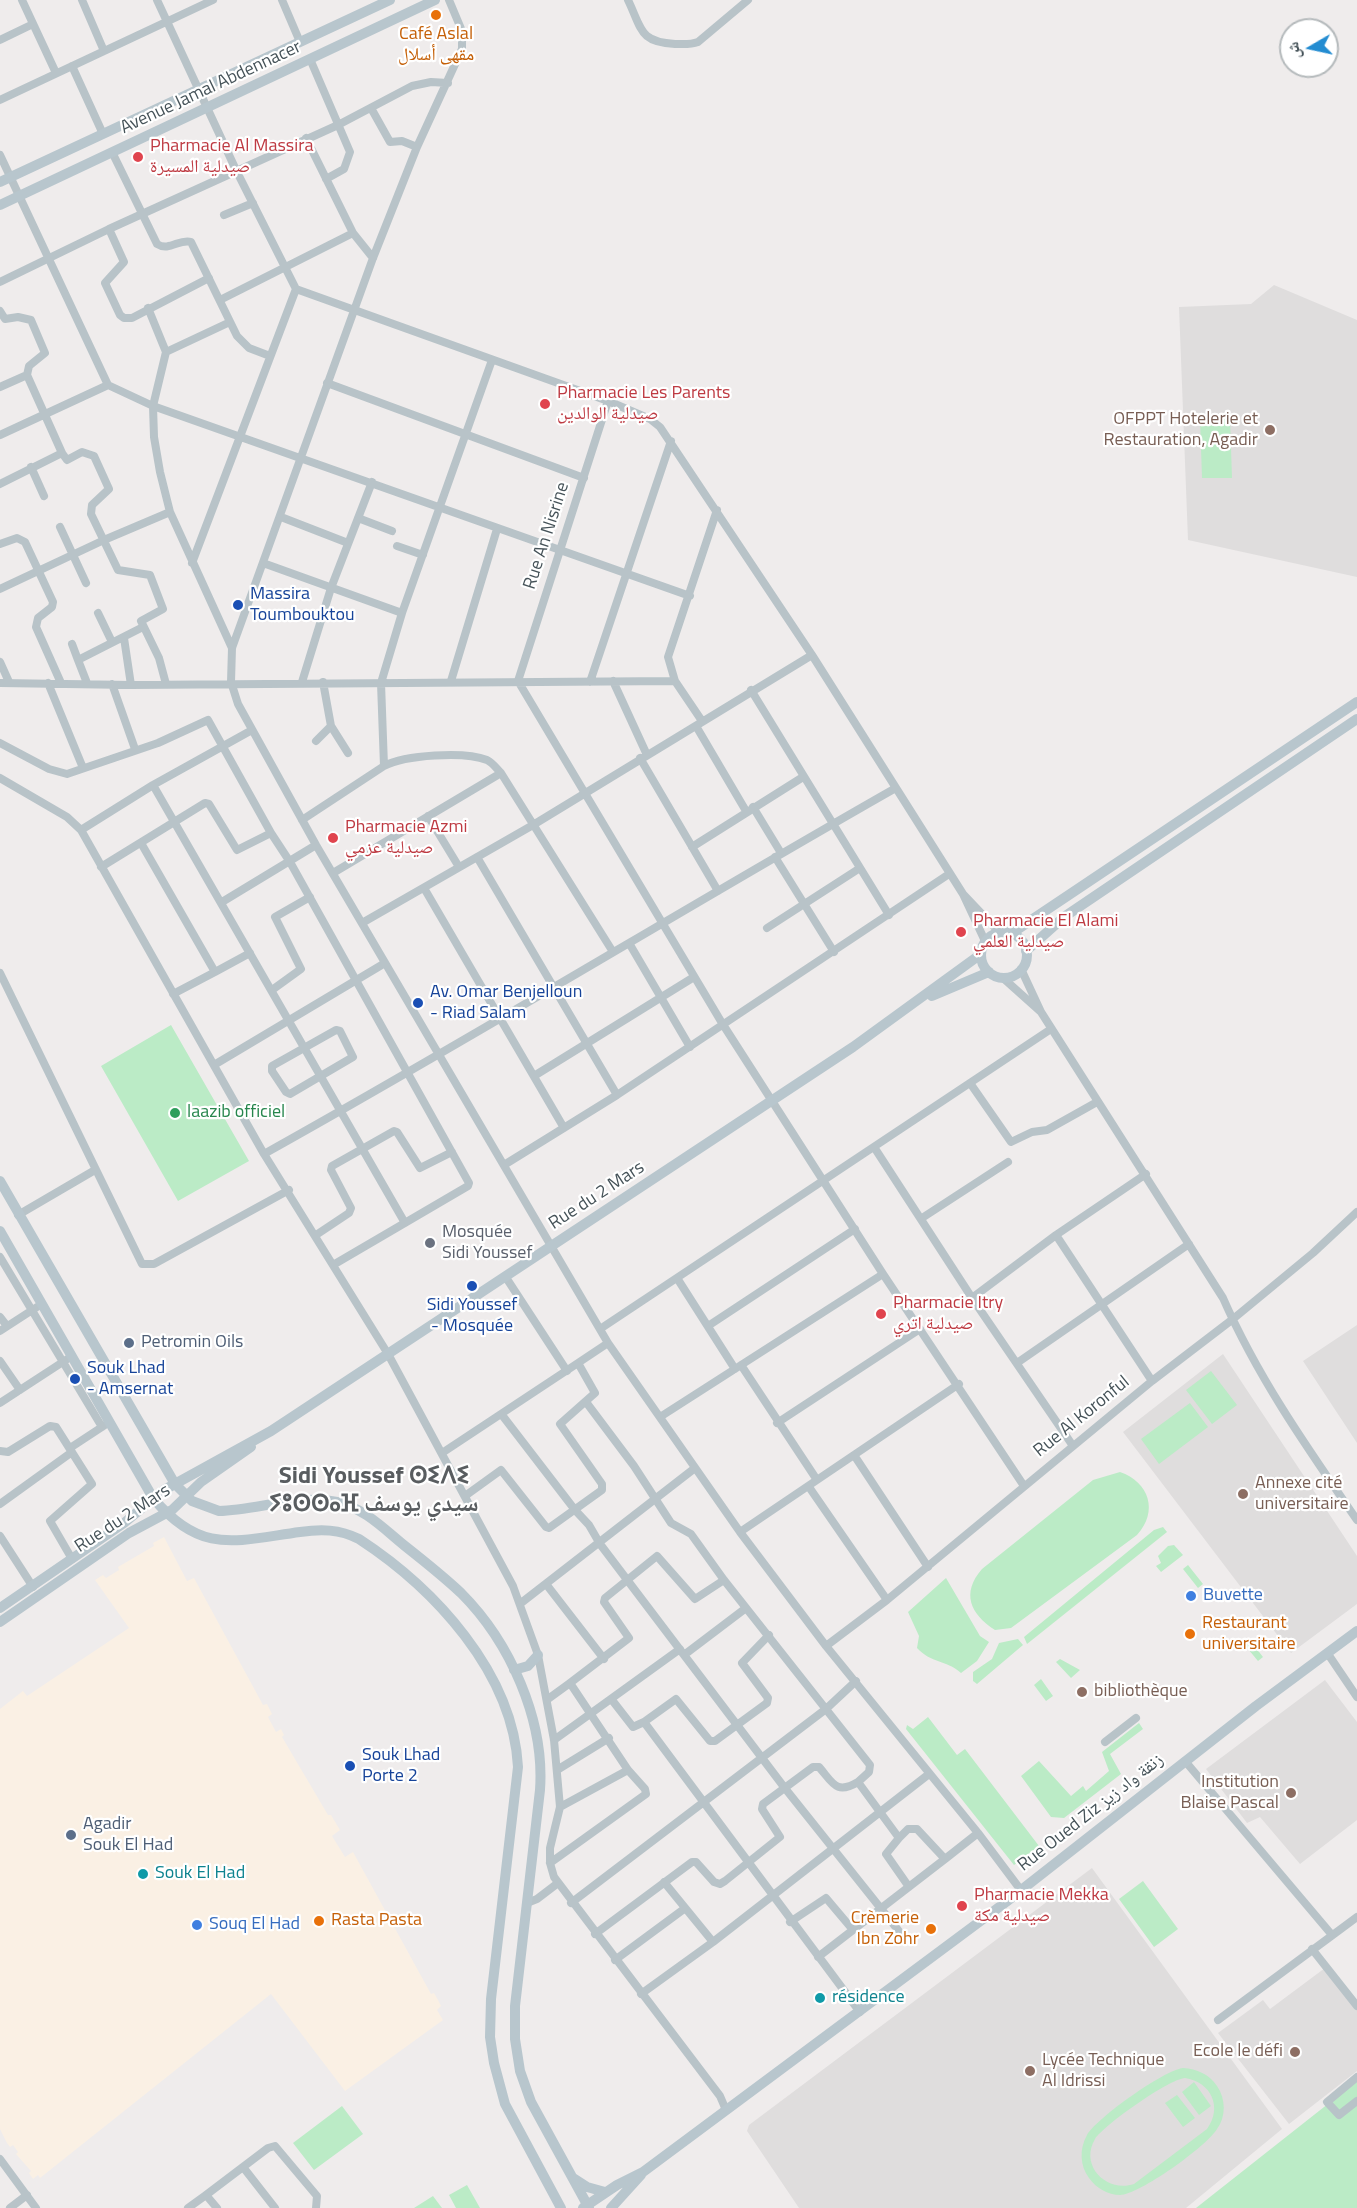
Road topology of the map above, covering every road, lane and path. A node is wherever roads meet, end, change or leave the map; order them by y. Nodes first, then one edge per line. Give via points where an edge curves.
1 (22, 0) edge
2 (82, 0) edge
3 (157, 0) edge
4 (213, 0) edge
5 (282, 0) edge
6 (390, 0) edge
7 (435, 0) edge
8 (449, 0) edge
9 (628, 0) edge
10 (748, 0) edge
11 (168, 22) junction
12 (33, 24) junction
13 (0, 40) edge
14 (300, 42) junction
15 (104, 51) junction
16 (310, 59) junction
17 (72, 66) junction
18 (56, 73) junction
19 (448, 83) junction
20 (200, 89) junction
21 (0, 100) edge
22 (208, 107) junction
23 (371, 108) junction
24 (338, 125) junction
25 (103, 134) junction
26 (306, 138) junction
27 (417, 147) junction
28 (112, 152) junction
29 (0, 155) edge
30 (236, 170) junction
31 (326, 179) junction
32 (5, 180) edge
33 (19, 196) junction
34 (253, 203) junction
35 (0, 205) edge
36 (141, 214) junction
37 (224, 215) dead end
38 (108, 229) junction
39 (353, 233) junction
40 (373, 258) junction
41 (49, 259) junction
42 (285, 269) junction
43 (209, 278) junction
44 (0, 282) edge
45 (296, 288) junction
46 (220, 300) junction
47 (148, 308) junction
48 (355, 309) junction
49 (0, 311) edge
50 (230, 322) junction
51 (166, 352) junction
52 (270, 356) junction
53 (492, 360) junction
54 (27, 375) junction
55 (327, 383) junction
56 (108, 385) junction
57 (0, 387) edge
58 (608, 401) junction
59 (153, 406) junction
60 (44, 414) junction
61 (465, 432) junction
62 (0, 435) edge
63 (240, 437) junction
64 (671, 441) junction
65 (62, 453) junction
66 (301, 459) junction
67 (31, 467) junction
68 (584, 478) junction
69 (372, 482) junction
70 (0, 484) edge
71 (44, 496) dead end
72 (439, 507) junction
73 (717, 510) junction
74 (170, 512) junction
75 (281, 517) junction
76 (358, 518) junction
77 (60, 527) dead end
78 (497, 529) junction
79 (392, 531) dead end
80 (104, 540) junction
81 (348, 543) junction
82 (0, 544) edge
83 (397, 546) dead end
84 (560, 551) junction
85 (72, 554) junction
86 (423, 555) junction
87 (192, 563) junction
88 (263, 563) junction
89 (38, 571) junction
90 (628, 575) junction
91 (86, 583) dead end
92 (331, 588) junction
93 (0, 589) edge
94 (690, 596) junction
95 (98, 613) dead end
96 (402, 613) junction
97 (143, 627) junction
98 (124, 638) junction
99 (112, 642) junction
100 (72, 644) dead end
101 (232, 648) junction
102 (812, 655) junction
103 (78, 660) junction
104 (0, 662) edge
105 (451, 681) junction
106 (518, 681) junction
107 (613, 681) junction
108 (675, 681) junction
109 (5, 682) edge
110 (231, 682) junction
111 (302, 682) junction
112 (323, 682) junction
113 (590, 682) junction
114 (48, 683) junction
115 (61, 683) junction
116 (87, 683) junction
117 (381, 683) junction
118 (112, 684) junction
119 (166, 684) junction
120 (131, 685) junction
121 (751, 690) junction
122 (1357, 702) edge
123 (1357, 719) edge
124 (699, 724) junction
125 (331, 726) junction
126 (252, 730) junction
127 (316, 741) dead end
128 (0, 743) edge
129 (221, 747) junction
130 (135, 749) junction
131 (348, 753) dead end
132 (644, 756) junction
133 (384, 766) junction
134 (83, 768) junction
135 (501, 773) junction
136 (803, 777) junction
137 (0, 778) edge
138 (153, 785) junction
139 (894, 789) junction
140 (583, 793) junction
141 (750, 809) junction
142 (428, 816) junction
143 (302, 820) junction
144 (175, 822) junction
145 (533, 825) junction
146 (832, 825) junction
147 (81, 830) junction
148 (271, 833) junction
149 (141, 843) junction
150 (316, 845) junction
151 (692, 847) junction
152 (778, 855) junction
153 (477, 857) junction
154 (290, 862) junction
155 (101, 867) junction
156 (459, 867) junction
157 (860, 868) junction
158 (333, 873) junction
159 (949, 874) junction
160 (424, 888) junction
161 (718, 891) junction
162 (963, 894) junction
163 (310, 897) junction
164 (222, 902) junction
165 (803, 904) junction
166 (889, 915) junction
167 (362, 923) junction
168 (663, 925) junction
169 (767, 928) dead end
170 (999, 932) junction
171 (1012, 933) junction
172 (985, 941) junction
173 (629, 943) junction
174 (1026, 951) junction
175 (613, 952) junction
176 (834, 952) junction
177 (250, 953) junction
178 (981, 954) junction
179 (385, 963) junction
180 (1021, 969) junction
181 (215, 972) junction
182 (989, 972) junction
183 (0, 973) edge
184 (694, 977) junction
185 (1003, 978) junction
186 (356, 979) junction
187 (552, 987) junction
188 (272, 990) junction
189 (173, 994) junction
190 (662, 998) junction
191 (921, 1000) junction
192 (1041, 1012) junction
193 (289, 1020) junction
194 (500, 1020) junction
195 (722, 1023) junction
196 (1051, 1029) junction
197 (586, 1044) junction
198 (690, 1047) junction
199 (305, 1048) junction
200 (440, 1056) junction
201 (213, 1065) junction
202 (408, 1071) junction
203 (534, 1076) junction
204 (322, 1078) junction
205 (970, 1083) junction
206 (617, 1095) junction
207 (773, 1100) junction
208 (1096, 1102) junction
209 (341, 1111) junction
210 (564, 1128) junction
211 (874, 1147) junction
212 (362, 1148) junction
213 (452, 1152) junction
214 (264, 1154) junction
215 (1008, 1162) dead end
216 (504, 1165) junction
217 (95, 1170) junction
218 (1146, 1174) junction
219 (824, 1179) junction
220 (0, 1181) edge
221 (289, 1190) junction
222 (1357, 1212) edge
223 (18, 1215) junction
224 (922, 1218) junction
225 (405, 1223) junction
226 (855, 1229) junction
227 (0, 1231) edge
228 (316, 1234) junction
229 (1056, 1236) junction
230 (1189, 1244) junction
231 (551, 1246) junction
232 (0, 1257) edge
233 (333, 1265) junction
234 (883, 1274) junction
235 (506, 1276) junction
236 (676, 1278) junction
237 (972, 1298) junction
238 (1102, 1305) junction
239 (37, 1307) junction
240 (0, 1317) edge
241 (1233, 1319) junction
242 (708, 1326) junction
243 (4, 1329) edge
244 (600, 1329) junction
245 (920, 1329) junction
246 (608, 1343) junction
247 (387, 1354) junction
248 (72, 1356) junction
249 (0, 1361) edge
250 (62, 1363) junction
251 (578, 1363) junction
252 (1017, 1363) junction
253 (738, 1367) junction
254 (567, 1371) junction
255 (1152, 1382) junction
256 (958, 1384) junction
257 (20, 1390) junction
258 (586, 1402) junction
259 (0, 1403) edge
260 (502, 1415) junction
261 (660, 1417) junction
262 (777, 1423) junction
263 (106, 1424) junction
264 (260, 1438) junction
265 (1073, 1446) junction
266 (71, 1450) junction
267 (0, 1451) edge
268 (442, 1453) junction
269 (854, 1455) junction
270 (695, 1468) junction
271 (816, 1480) junction
272 (175, 1484) junction
273 (1024, 1486) junction
274 (809, 1487) junction
275 (465, 1496) junction
276 (186, 1497) junction
277 (153, 1498) junction
278 (653, 1499) junction
279 (0, 1504) edge
280 (575, 1510) junction
281 (166, 1514) junction
282 (1357, 1520) edge
283 (740, 1532) junction
284 (2, 1542) edge
285 (600, 1544) junction
286 (72, 1559) junction
287 (928, 1567) junction
288 (628, 1579) junction
289 (724, 1580) junction
290 (546, 1584) junction
291 (33, 1587) junction
292 (887, 1600) junction
293 (521, 1604) junction
294 (0, 1608) edge
295 (746, 1608) junction
296 (0, 1622) edge
297 (1357, 1632) edge
298 (769, 1635) junction
299 (826, 1646) junction
300 (682, 1652) junction
301 (1328, 1654) junction
302 (538, 1655) junction
303 (604, 1659) junction
304 (513, 1671) junction
305 (856, 1682) junction
306 (570, 1683) junction
307 (1357, 1697) edge
308 (548, 1699) junction
309 (612, 1700) junction
310 (826, 1709) junction
311 (592, 1714) junction
312 (1136, 1718) dead end
313 (644, 1722) junction
314 (737, 1725) junction
315 (609, 1738) junction
316 (554, 1740) junction
317 (1105, 1742) dead end
318 (761, 1757) junction
319 (1185, 1761) junction
320 (557, 1770) junction
321 (628, 1770) junction
322 (929, 1774) junction
323 (858, 1782) junction
324 (784, 1787) junction
325 (703, 1804) junction
326 (560, 1807) junction
327 (879, 1812) junction
328 (978, 1833) junction
329 (898, 1838) junction
330 (833, 1848) junction
331 (945, 1860) junction
332 (550, 1863) junction
333 (748, 1863) junction
334 (664, 1882) junction
335 (558, 1883) junction
336 (909, 1887) junction
337 (1020, 1889) junction
338 (771, 1895) junction
339 (527, 1903) junction
340 (571, 1903) junction
341 (684, 1909) junction
342 (881, 1909) junction
343 (1357, 1917) edge
344 (790, 1922) junction
345 (853, 1930) junction
346 (595, 1934) junction
347 (902, 1935) dead end
348 (1332, 1935) junction
349 (712, 1942) junction
350 (1312, 1949) junction
351 (818, 1957) junction
352 (615, 1960) junction
353 (640, 1994) junction
354 (1357, 2006) edge
355 (860, 2012) junction
356 (1218, 2020) dead end
357 (1357, 2077) edge
358 (1357, 2101) edge
359 (726, 2110) junction
360 (0, 2158) edge
361 (243, 2166) junction
362 (643, 2172) junction
363 (571, 2176) junction
364 (605, 2192) junction
365 (27, 2195) junction
366 (206, 2195) junction
367 (586, 2207) edge
368 (10, 2208) edge
369 (36, 2208) edge
370 (188, 2208) edge
371 (217, 2208) edge
372 (275, 2208) edge
373 (316, 2208) edge
374 (561, 2208) edge
375 (611, 2208) edge

1 - 12 street
2 - 15 street
3 - 11 street
4 - 11 street
5 - 14 street
6 - 14 street, Avenue Jamal Abdennacer
7 - 16 street, Avenue Jamal Abdennacer
8 - 19 street via 463,42
9 - 10 street via 650,40 687,44 698,42
11 - 15 street
11 - 20 street
12 - 13 street
12 - 18 street
14 - 20 street, Avenue Jamal Abdennacer
15 - 17 street
16 - 22 street, Avenue Jamal Abdennacer
16 - 24 street
17 - 18 street
17 - 25 street
18 - 21 street
19 - 23 street via 419,84
19 - 27 street
20 - 22 street
20 - 25 street, Avenue Jamal Abdennacer
22 - 28 street, Avenue Jamal Abdennacer
22 - 30 street
23 - 24 street
23 - 27 street via 390,142 402,141
24 - 26 street
24 - 31 street via 350,156 344,169
25 - 32 street, Avenue Jamal Abdennacer
26 - 30 street
26 - 31 street
27 - 40 street
28 - 33 street, Avenue Jamal Abdennacer
28 - 36 street
29 - 32 street
30 - 34 street
30 - 36 street
31 - 39 street
32 - 33 street
33 - 35 street, Avenue Jamal Abdennacer
33 - 41 street
34 - 37 street
34 - 42 street
36 - 38 street
36 - 43 street via 159,246 191,242
38 - 41 street
38 - 47 street via 124,262 105,283 120,315 132,318
39 - 40 street
39 - 42 street
40 - 48 street
41 - 44 street
41 - 56 street
42 - 45 street
42 - 46 street
43 - 46 street
43 - 47 street
45 - 48 street
45 - 52 street
46 - 50 street
47 - 51 street
48 - 53 street
48 - 55 street
49 - 54 street via 5,319 31,320 45,350 43,357 29,366
50 - 51 street
50 - 52 street via 245,345
51 - 59 street
52 - 63 street
53 - 58 street
53 - 61 street
54 - 57 street
54 - 60 street
55 - 61 street
55 - 66 street
56 - 59 street
56 - 60 street
58 - 64 street via 650,418
58 - 68 street, Rue An Nisrine
59 - 63 street
59 - 74 street via 157,457
60 - 62 street
60 - 65 street
61 - 68 street via 536,463
61 - 72 street
63 - 66 street
63 - 87 street
64 - 73 street
64 - 90 street
65 - 67 street
65 - 80 street via 68,460 82,452 94,456 109,489 90,508
66 - 69 street
66 - 75 street
67 - 70 street
67 - 71 street
68 - 84 street, Rue An Nisrine
69 - 72 street
69 - 76 street
72 - 78 street
72 - 86 street
73 - 94 street
73 - 102 street
74 - 80 street
74 - 87 street
75 - 81 street
75 - 88 street
76 - 79 street
76 - 81 street
77 - 85 street
78 - 84 street
78 - 105 street
80 - 85 street
80 - 97 street via 120,572 150,575 163,609 141,618
81 - 92 street
82 - 89 street via 17,538 25,542
83 - 86 street
84 - 90 street
84 - 106 street, Rue An Nisrine
85 - 89 street
85 - 91 street
86 - 96 street
87 - 101 street
88 - 92 street
88 - 101 street
89 - 93 street
89 - 115 street via 53,604 38,618 36,627
90 - 94 street
90 - 113 street
92 - 96 street
92 - 111 street
94 - 108 street via 669,648 668,664
95 - 99 street
96 - 117 street
97 - 98 street
97 - 119 street via 159,658
98 - 99 street
98 - 120 street
99 - 103 street
100 - 103 street
101 - 110 street
102 - 121 street
102 - 139 street
103 - 116 street
104 - 109 street
105 - 106 street
105 - 117 street
106 - 113 street
106 - 140 street
107 - 108 street
107 - 113 street
107 - 132 street
108 - 124 street
109 - 114 street
110 - 111 street
110 - 119 street
110 - 126 street
111 - 112 street
112 - 117 street
112 - 125 street
114 - 115 street
114 - 134 street
115 - 116 street
116 - 118 street
117 - 133 street
118 - 120 street
118 - 130 street
119 - 120 street
121 - 124 street
121 - 136 street
122 - 171 street
123 - 174 street via 1064,917
124 - 132 street
124 - 141 street
125 - 127 street
125 - 131 street
126 - 129 street
126 - 143 street
128 - 134 street via 58,772 67,774
129 - 130 street via 211,722 204,720 159,743
129 - 138 street
129 - 148 street
130 - 134 street
132 - 140 street
132 - 151 street
133 - 135 street via 409,757 478,758 492,763
133 - 143 street
135 - 142 street
135 - 145 street
136 - 141 street
136 - 146 street
137 - 147 street via 67,817
138 - 144 street
138 - 147 street
139 - 146 street
139 - 159 street
140 - 145 street
140 - 168 street
141 - 151 street
141 - 152 street
142 - 156 street
142 - 158 street
143 - 150 street
144 - 148 street via 207,803 237,850
144 - 149 street
144 - 164 street
145 - 153 street
145 - 175 street
146 - 152 street
146 - 157 street
147 - 155 street
148 - 154 street
149 - 155 street
149 - 181 street
150 - 154 street
150 - 158 street
151 - 161 street
152 - 161 street
152 - 165 street
153 - 156 street
153 - 187 street
154 - 163 street
154 - 164 street
155 - 189 street
156 - 160 street
157 - 165 street
157 - 166 street
158 - 167 street
159 - 162 street
159 - 166 street
160 - 167 street
160 - 194 street
161 - 168 street
162 - 170 street
162 - 172 street
163 - 186 street
163 - 188 street via 275,917 301,969
164 - 177 street
165 - 169 street
165 - 176 street
166 - 176 street
167 - 179 street
168 - 173 street
168 - 184 street
170 - 171 street
170 - 172 street
171 - 174 street via 1019,937
172 - 178 street
173 - 175 street
173 - 190 street
174 - 180 street
175 - 187 street
176 - 195 street
177 - 181 street
177 - 188 street
178 - 182 street
178 - 191 street, Rue du 2 Mars
179 - 186 street
179 - 200 street
180 - 185 street
180 - 192 street
181 - 189 street
182 - 185 street
182 - 191 street, Rue du 2 Mars
183 - 217 street
184 - 190 street
184 - 195 street
185 - 192 street
186 - 193 street
186 - 202 street
187 - 194 street
187 - 197 street
188 - 193 street
189 - 201 street
190 - 197 street
190 - 198 street
191 - 207 street, Rue du 2 Mars
192 - 196 street
193 - 199 street
193 - 201 street
194 - 200 street
194 - 203 street
195 - 198 street
195 - 207 street
196 - 205 street
196 - 208 street
197 - 203 street
197 - 206 street
198 - 206 street
199 - 204 street
199 - 204 street via 340,1031 353,1057
199 - 204 street via 272,1066 272,1071 288,1094
200 - 202 street
200 - 216 street
201 - 214 street
202 - 209 street
202 - 213 street
203 - 210 street
204 - 209 street
205 - 208 street via 1011,1143 1026,1134 1047,1130
205 - 211 street
206 - 210 street
207 - 219 street
207 - 231 street, Rue du 2 Mars
208 - 218 street
209 - 212 street
209 - 214 street
210 - 216 street
211 - 219 street
211 - 224 street
212 - 213 street via 396,1131 420,1168
212 - 225 street
212 - 228 street via 330,1167 350,1211
213 - 225 street via 468,1186
214 - 221 street
215 - 224 street
216 - 231 street
217 - 221 street via 141,1262 149,1266
217 - 223 street
218 - 229 street
218 - 230 street
219 - 226 street
219 - 236 street
220 - 223 street
221 - 228 street
222 - 241 street, Rue Al Koronful
223 - 272 street
224 - 237 street
225 - 233 street
226 - 234 street
226 - 242 street
227 - 239 street
228 - 233 street
229 - 237 street
229 - 238 street
230 - 238 street
230 - 241 street
231 - 235 street, Rue du 2 Mars
231 - 244 street
232 - 239 street
233 - 247 street
234 - 245 street
234 - 253 street
235 - 247 street, Rue du 2 Mars
235 - 254 street
236 - 242 street
236 - 244 street
237 - 252 street
238 - 252 street
238 - 255 street
239 - 243 street
239 - 248 street
239 - 250 street
240 - 243 street
241 - 255 street, Rue Al Koronful
241 - 282 street via 1273,1396
242 - 253 street
244 - 246 street
245 - 256 street
245 - 262 street
246 - 251 street
246 - 261 street
247 - 264 street, Rue du 2 Mars
247 - 268 street
248 - 250 street
248 - 263 street
249 - 257 street
250 - 257 street
250 - 263 street
251 - 254 street
251 - 258 street via 594,1390 594,1396
252 - 265 street
253 - 261 street
253 - 262 street
254 - 260 street
255 - 265 street, Rue Al Koronful
256 - 269 street
256 - 273 street
257 - 259 street
258 - 278 street via 634,1466
258 - 280 street via 560,1424 603,1487
260 - 268 street
260 - 280 street
261 - 270 street
262 - 271 street
263 - 266 street
263 - 277 street
264 - 272 street, Rue du 2 Mars
264 - 276 street, Rue du 2 Mars
265 - 273 street, Rue Al Koronful
266 - 267 street via 52,1425 8,1452
266 - 279 street
266 - 286 street via 92,1485 50,1521
268 - 275 street
269 - 271 street
269 - 287 street
270 - 278 street
270 - 283 street
271 - 274 street
272 - 276 street
272 - 277 street, Rue du 2 Mars
273 - 287 street, Rue Al Koronful
274 - 283 street
274 - 292 street
275 - 280 street via 499,1469 546,1527 552,1527
275 - 293 street
276 - 281 street, Rue du 2 Mars
276 - 304 street via 219,1511 320,1500 363,1513 460,1593 489,1628
277 - 281 street
277 - 286 street, Rue du 2 Mars
278 - 285 street
278 - 289 street via 670,1523 691,1534
280 - 285 street
281 - 296 street, Rue du 2 Mars via 129,1533
281 - 374 street via 190,1532 215,1540 323,1530 344,1532 359,1539 447,1613 498,1692 513,1728 518,1767 491,1999 492,2050 505,2104
283 - 299 street
284 - 291 street
285 - 288 street
285 - 290 street
286 - 291 street, Rue du 2 Mars
287 - 292 street, Rue Al Koronful
288 - 289 street via 659,1556 695,1599
288 - 300 street
288 - 303 street via 604,1600 629,1638
289 - 295 street
290 - 293 street
290 - 303 street
291 - 294 street, Rue du 2 Mars
292 - 299 street, Rue Al Koronful
293 - 302 street
295 - 298 street
295 - 300 street
297 - 301 street, Rue Oued Ziz زنقة واد زيز
298 - 310 street
298 - 314 street via 742,1663 768,1701
299 - 305 street
300 - 309 street
300 - 314 street
301 - 307 street
301 - 319 street, Rue Oued Ziz زنقة واد زيز
302 - 304 street via 528,1666
302 - 308 street
303 - 306 street
304 - 339 street via 535,1719 541,1761
305 - 310 street
305 - 322 street
306 - 308 street
306 - 311 street
308 - 316 street
309 - 311 street
309 - 313 street via 633,1727
310 - 318 street
310 - 323 street via 870,1765 870,1772
311 - 315 street
311 - 316 street
312 - 317 street
313 - 314 street via 676,1699 710,1741
313 - 325 street
314 - 318 street
315 - 320 street
315 - 321 street
316 - 320 street
318 - 324 street
318 - 325 street
319 - 337 street, Rue Oued Ziz زنقة واد زيز
319 - 348 street
320 - 326 street
321 - 326 street
321 - 332 street via 645,1789 645,1797
322 - 327 street
322 - 328 street
323 - 324 street via 839,1788 817,1766
323 - 327 street
324 - 330 street
324 - 333 street via 762,1805 780,1837
325 - 333 street
325 - 340 street
326 - 332 street
327 - 329 street
327 - 330 street
328 - 331 street
328 - 337 street
329 - 331 street via 917,1829
329 - 336 street via 886,1854
330 - 338 street
330 - 342 street
331 - 336 street
332 - 335 street
333 - 334 street via 720,1884 694,1862
333 - 338 street
334 - 341 street
334 - 346 street
335 - 339 street
335 - 340 street
336 - 342 street
337 - 355 street, Rue Oued Ziz زنقة واد زيز
338 - 344 street
338 - 349 street
339 - 363 street via 515,2006 517,2055 531,2102
340 - 346 street
341 - 349 street
341 - 352 street
342 - 345 street
342 - 347 street
343 - 348 street
344 - 345 street via 826,1898
344 - 351 street
345 - 351 street
346 - 352 street
348 - 350 street
349 - 353 street
350 - 354 street
350 - 356 street
351 - 355 street
352 - 353 street
353 - 359 street via 720,2096
355 - 359 street, Rue Oued Ziz زنقة واد زيز
357 - 358 street via 1327,2102 1339,2115
359 - 362 street, Rue Oued Ziz زنقة واد زيز
360 - 365 street
361 - 366 street
361 - 372 street
361 - 373 street via 268,2148 278,2148 316,2196
362 - 364 street, Rue Oued Ziz زنقة واد زيز
362 - 375 street, Rue Oued Ziz زنقة واد زيز
363 - 364 street via 587,2187
363 - 367 street
364 - 367 street, Rue Oued Ziz زنقة واد زيز
365 - 368 street
365 - 369 street
366 - 370 street
366 - 371 street

